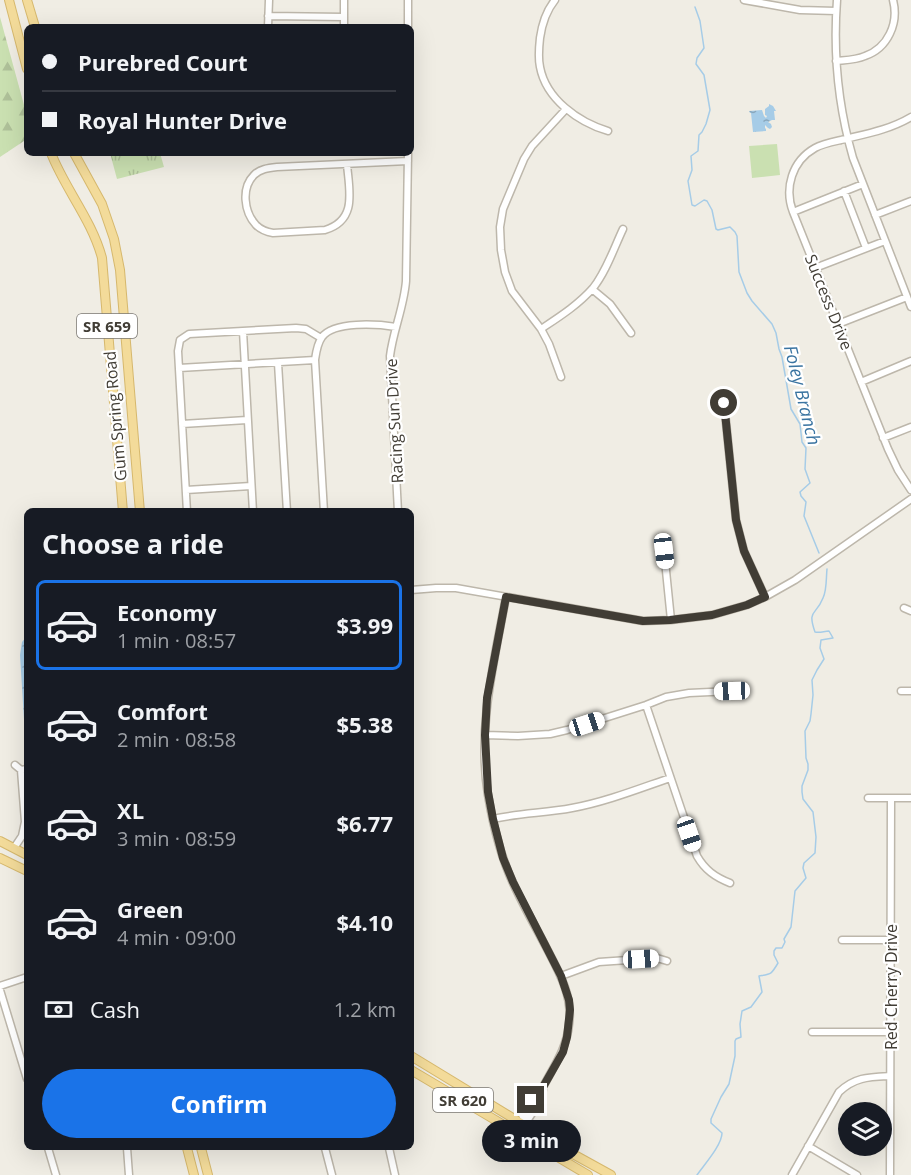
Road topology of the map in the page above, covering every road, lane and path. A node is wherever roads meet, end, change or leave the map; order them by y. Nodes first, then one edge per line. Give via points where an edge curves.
1 (9, 0) edge
2 (27, 0) edge
3 (269, 0) edge
4 (344, 0) edge
5 (408, 0) edge
6 (555, 0) edge
7 (744, 0) edge
8 (837, 0) edge
9 (893, 0) edge
10 (836, 11) junction
11 (268, 16) junction
12 (344, 17) junction
13 (34, 24) edge
14 (268, 24) edge
15 (344, 24) edge
16 (408, 24) edge
17 (24, 58) edge
18 (836, 61) junction
19 (566, 109) junction
20 (911, 117) edge
21 (608, 131) dead end
22 (847, 138) junction
23 (52, 156) edge
24 (76, 156) edge
25 (408, 156) edge
26 (408, 161) junction
27 (347, 164) junction
28 (863, 184) junction
29 (844, 191) junction
30 (911, 201) edge
31 (793, 212) junction
32 (875, 215) junction
33 (622, 229) dead end
34 (885, 241) junction
35 (867, 248) junction
36 (815, 268) junction
37 (592, 289) junction
38 (907, 297) junction
39 (911, 307) edge
40 (838, 324) junction
41 (396, 327) junction
42 (541, 329) junction
43 (243, 331) junction
44 (631, 333) dead end
45 (321, 338) junction
46 (315, 360) junction
47 (911, 361) edge
48 (279, 363) junction
49 (244, 364) junction
50 (179, 368) junction
51 (561, 377) dead end
52 (861, 382) junction
53 (721, 395) dead end
54 (247, 420) junction
55 (182, 424) junction
56 (911, 426) edge
57 (883, 438) junction
58 (251, 486) junction
59 (186, 490) junction
60 (911, 490) edge
61 (911, 499) edge
62 (123, 508) edge
63 (141, 508) edge
64 (187, 508) edge
65 (253, 508) edge
66 (287, 508) edge
67 (324, 508) edge
68 (398, 508) edge
69 (664, 551) dead end
70 (414, 590) edge
71 (506, 597) junction
72 (765, 597) junction
73 (670, 620) junction
74 (732, 691) dead end
75 (901, 691) dead end
76 (911, 691) edge
77 (646, 705) junction
78 (485, 735) junction
79 (15, 765) dead end
80 (24, 770) edge
81 (670, 778) junction
82 (868, 798) dead end
83 (891, 798) junction
84 (911, 798) edge
85 (493, 819) junction
86 (24, 827) edge
87 (0, 841) edge
88 (0, 847) edge
89 (14, 848) junction
90 (24, 853) edge
91 (0, 859) edge
92 (24, 870) edge
93 (730, 883) dead end
94 (842, 940) dead end
95 (891, 940) junction
96 (667, 962) dead end
97 (561, 976) junction
98 (24, 978) edge
99 (0, 988) edge
100 (812, 1032) dead end
101 (891, 1032) junction
102 (414, 1058) edge
103 (24, 1069) edge
104 (414, 1072) edge
105 (890, 1076) junction
106 (522, 1121) junction
107 (515, 1131) junction
108 (808, 1146) junction
109 (49, 1150) edge
110 (127, 1150) edge
111 (188, 1150) edge
112 (202, 1150) edge
113 (326, 1150) edge
114 (389, 1150) edge
115 (56, 1175) edge
116 (129, 1175) edge
117 (194, 1175) edge
118 (208, 1175) edge
119 (332, 1175) edge
120 (395, 1175) edge
121 (588, 1175) edge
122 (611, 1175) edge
123 (792, 1175) edge
124 (857, 1175) edge
125 (890, 1175) edge

1 - 17 main road
2 - 13 main road
3 - 11 street
4 - 12 street
5 - 16 street
6 - 19 street via 541,26 540,67 546,84
7 - 10 street via 800,10
8 - 10 street
9 - 18 street via 892,28 879,48 857,59
10 - 18 street
11 - 12 street
11 - 14 street
12 - 15 street
18 - 22 street
19 - 21 street
19 - 42 street via 524,159 503,209 500,227 505,272 512,291
20 - 22 street, Success Drive
22 - 28 street
22 - 31 street, Success Drive via 816,147 802,158 790,179
23 - 62 main road, Gum Spring Road / SR 659 via 92,229 102,258
24 - 63 main road, Gum Spring Road / SR 659 via 102,204 120,270
25 - 26 street, Racing Sun Drive
26 - 27 street
26 - 41 street, Racing Sun Drive via 405,298
27 - 27 street via 260,171 248,185 248,214 257,226 273,233 331,228 346,216 350,207
28 - 29 street
28 - 32 street
29 - 31 street
29 - 35 street
30 - 32 street
31 - 36 street, Success Drive
32 - 34 street
33 - 37 street
34 - 35 street
34 - 38 street
35 - 36 street
36 - 40 street, Success Drive
37 - 42 street
37 - 44 street via 610,304
38 - 39 street
38 - 40 street
40 - 52 street, Success Drive
41 - 45 street via 343,326
41 - 68 street, Racing Sun Drive via 390,356
42 - 51 street
43 - 45 street via 301,328
43 - 49 street
43 - 50 street via 186,335 178,347
45 - 46 street
46 - 48 street
46 - 67 street
47 - 52 street
48 - 49 street
48 - 66 street
49 - 50 street
49 - 54 street
50 - 55 street
52 - 57 street, Success Drive
53 - 72 street via 736,520 744,551
54 - 55 street
54 - 58 street
55 - 59 street
56 - 57 street
57 - 60 street, Success Drive
58 - 59 street
58 - 65 street
59 - 64 street
61 - 72 street
69 - 73 street
70 - 71 street via 456,588
71 - 73 street via 643,621
71 - 78 street via 489,684
72 - 73 street via 712,615
74 - 77 street via 689,693
75 - 76 street
77 - 78 street via 550,734
77 - 81 street
78 - 85 street
79 - 80 street
81 - 85 street via 574,808
81 - 93 street via 697,856 706,870
82 - 83 street
83 - 84 street
83 - 95 street, Red Cherry Drive
85 - 97 street via 513,882
86 - 89 street
87 - 89 main road
88 - 89 main road
89 - 90 main road
91 - 92 main road
94 - 95 street
95 - 101 street, Red Cherry Drive
96 - 97 street via 657,958 599,962
97 - 106 street via 569,1000 569,1030 563,1052 522,1114
98 - 99 street
99 - 103 street
100 - 101 street
101 - 105 street, Red Cherry Drive
102 - 106 main road
104 - 107 main road, SR 620
105 - 108 street via 868,1077 848,1084 833,1101
105 - 125 street, Red Cherry Drive
106 - 107 street
106 - 122 main road
107 - 121 main road, SR 620
108 - 123 street
108 - 124 street
109 - 115 street
110 - 116 street
111 - 117 main road
112 - 118 main road
113 - 119 street
114 - 120 street

